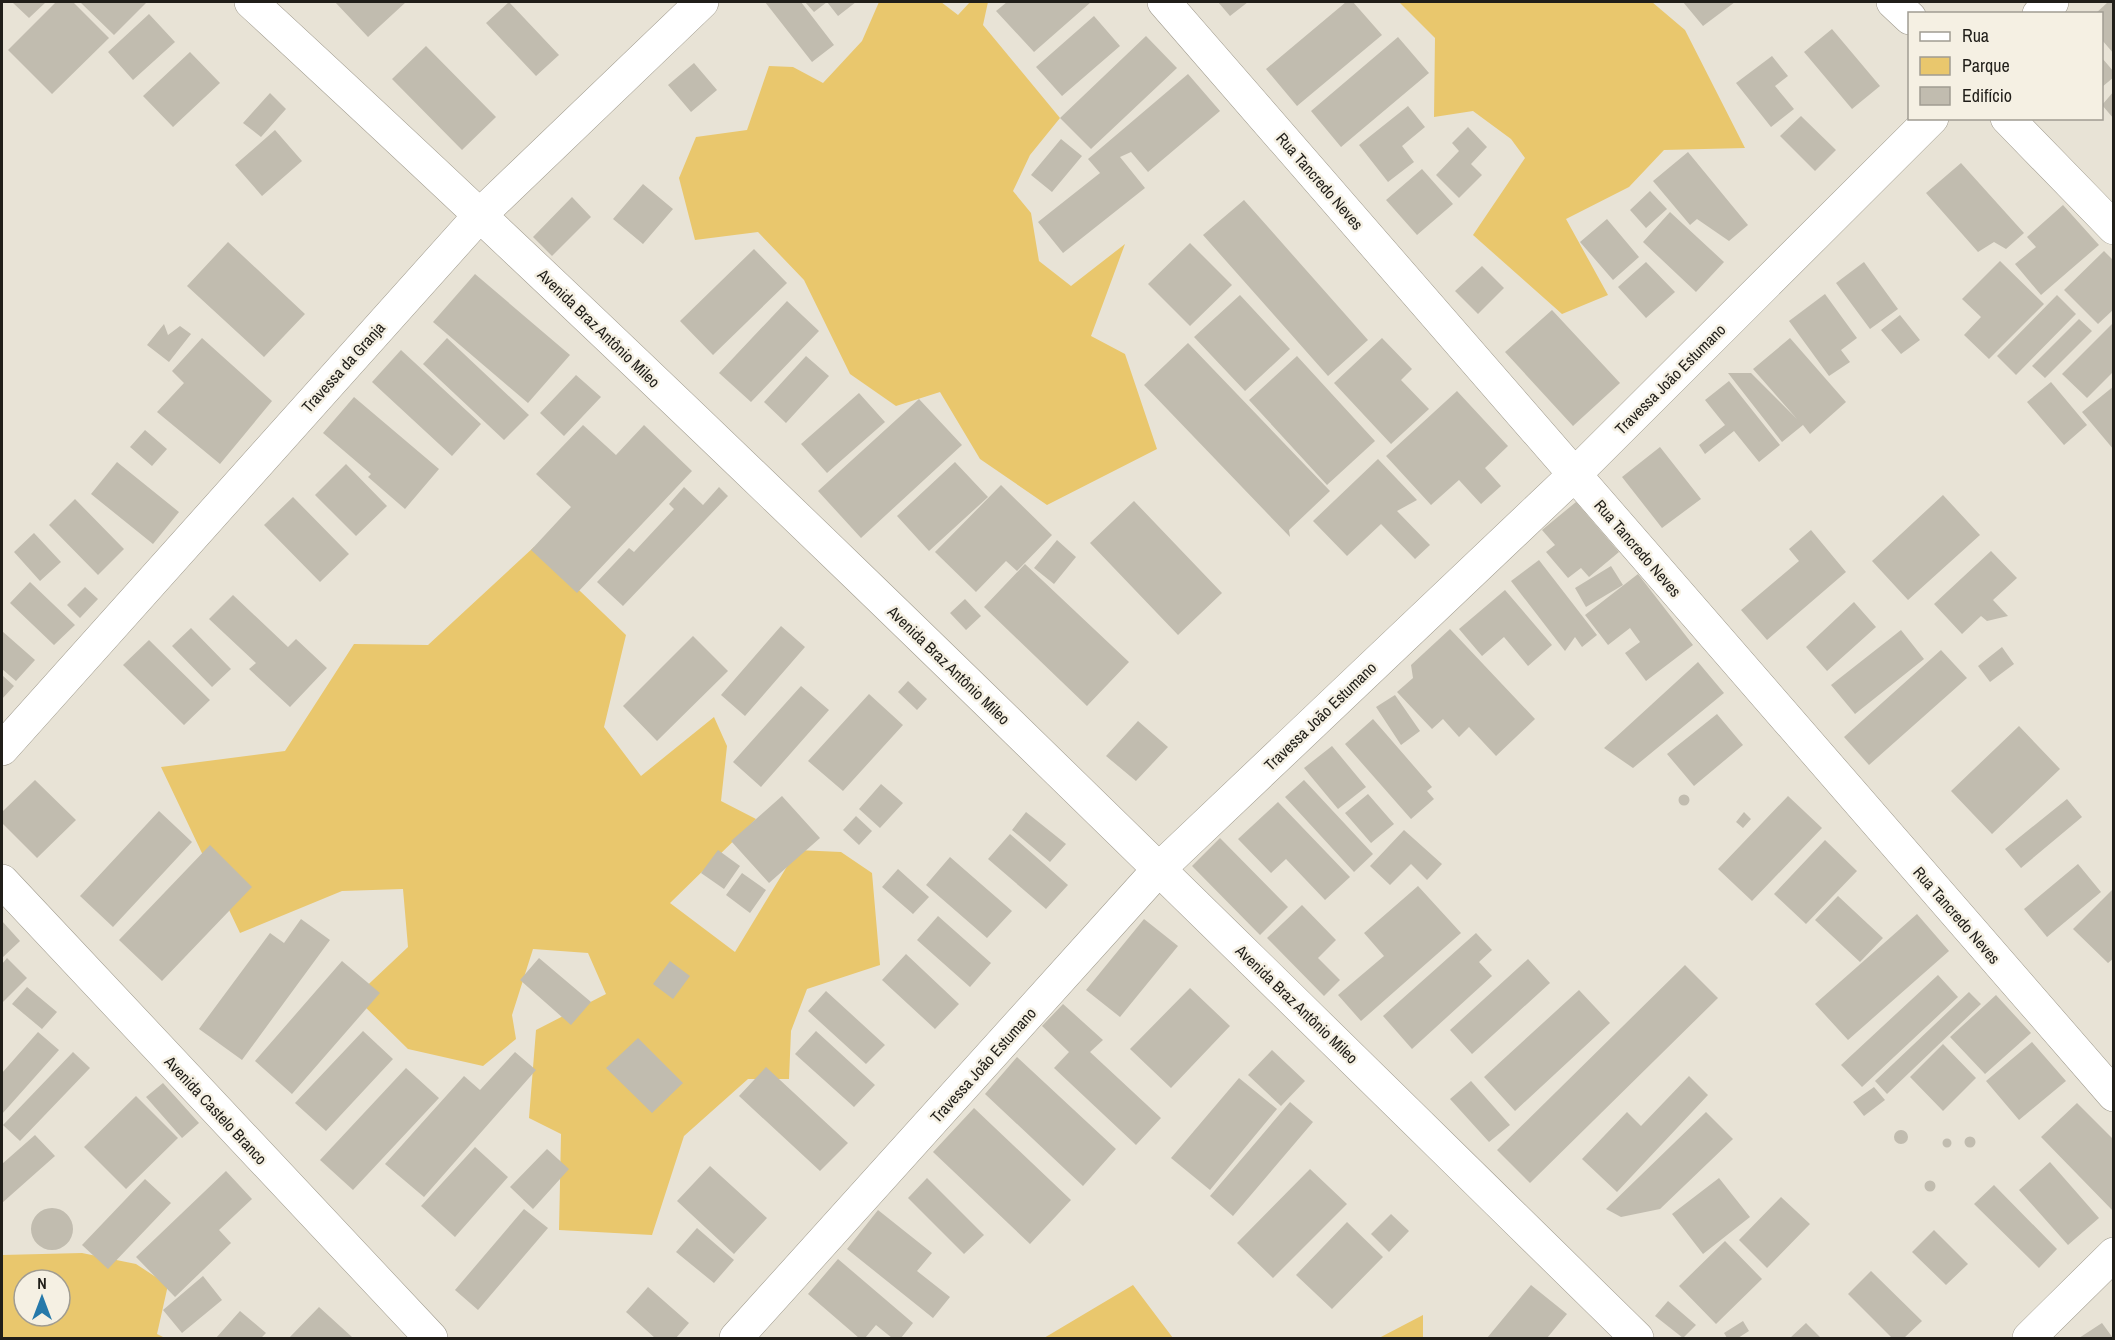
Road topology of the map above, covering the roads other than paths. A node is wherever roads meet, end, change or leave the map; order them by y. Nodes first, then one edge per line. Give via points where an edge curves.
1 (251, 2) edge
2 (702, 2) edge
3 (1164, 2) edge
4 (1893, 2) edge
5 (1908, 16) edge
6 (1930, 120) edge
7 (2009, 120) edge
8 (481, 214) junction
9 (2114, 228) edge
10 (1574, 474) junction
11 (2, 749) edge
12 (1159, 869) junction
13 (2, 881) edge
14 (2114, 1095) edge
15 (2114, 1254) edge
16 (431, 1338) edge
17 (736, 1338) edge
18 (1637, 1338) edge
19 (2029, 1338) edge

1 - 8 street, Avenida Braz Antônio Mileo
2 - 8 street, Travessa da Granja
3 - 10 street, Rua Tancredo Neves
4 - 5 street
6 - 10 street, Travessa João Estumano
7 - 9 street
8 - 11 street, Travessa da Granja
8 - 12 street, Avenida Braz Antônio Mileo
10 - 12 street, Travessa João Estumano
10 - 14 street, Rua Tancredo Neves
12 - 17 street, Travessa João Estumano
12 - 18 street, Avenida Braz Antônio Mileo
13 - 16 street, Avenida Castelo Branco
15 - 19 street

